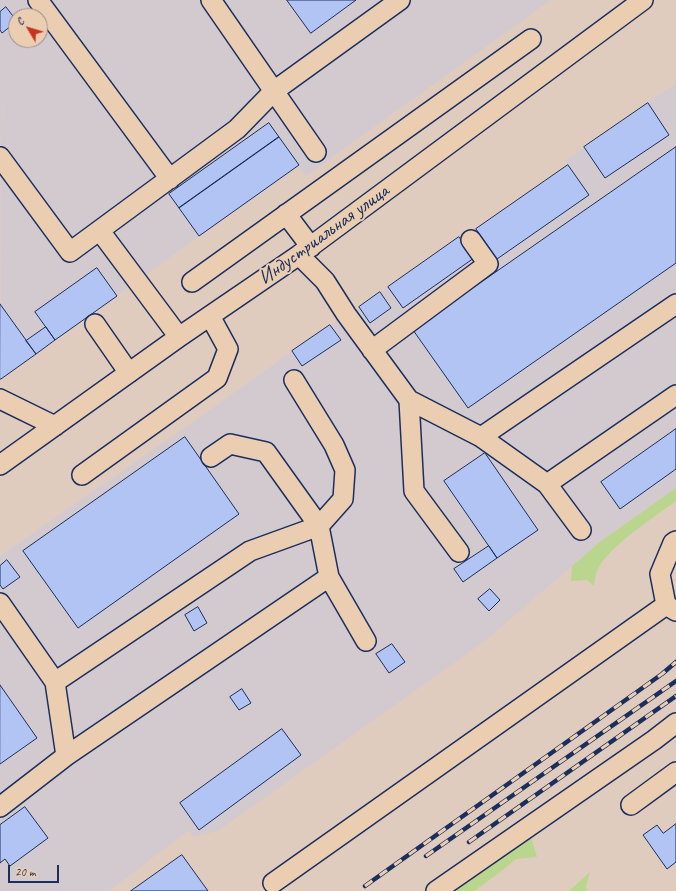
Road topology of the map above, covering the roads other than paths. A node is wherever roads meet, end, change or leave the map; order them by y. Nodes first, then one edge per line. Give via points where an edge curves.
1 (38, 0) edge
2 (211, 0) edge
3 (400, 0) edge
4 (643, 0) edge
5 (531, 39) dead end
6 (274, 91) junction
7 (316, 152) dead end
8 (0, 157) edge
9 (170, 179) junction
10 (286, 214) junction
11 (100, 231) junction
12 (471, 240) dead end
13 (305, 251) junction
14 (192, 282) dead end
15 (676, 304) edge
16 (210, 316) junction
17 (95, 324) dead end
18 (179, 337) junction
19 (372, 350) junction
20 (129, 373) junction
21 (294, 380) dead end
22 (676, 395) edge
23 (0, 399) edge
24 (409, 400) junction
25 (55, 426) junction
26 (481, 437) junction
27 (211, 457) dead end
28 (0, 465) edge
29 (82, 475) dead end
30 (548, 484) junction
31 (319, 526) junction
32 (581, 530) dead end
33 (676, 541) edge
34 (459, 552) dead end
35 (329, 577) junction
36 (1, 608) edge
37 (671, 608) edge
38 (366, 641) dead end
39 (55, 682) junction
40 (676, 723) edge
41 (66, 756) junction
42 (676, 772) edge
43 (631, 805) dead end
44 (0, 807) edge
45 (273, 883) dead end
46 (436, 891) edge

1 - 9 street
2 - 6 street
3 - 6 street
4 - 13 street, Индустриальная улица
5 - 10 street
6 - 7 street
6 - 9 street via 236,130
8 - 11 street via 70,252
9 - 11 street
10 - 13 street
10 - 14 street
11 - 18 street
12 - 19 street via 488,264
13 - 16 street, Индустриальная улица
13 - 19 street
15 - 26 street
16 - 18 street, Индустриальная улица
16 - 29 street via 228,350 217,378
17 - 20 street
18 - 20 street, Индустриальная улица
19 - 24 street
20 - 25 street, Индустриальная улица
21 - 31 street via 334,445 345,470 343,499
22 - 30 street
23 - 25 street
24 - 26 street
24 - 34 street via 414,491
25 - 28 street, Индустриальная улица
26 - 30 street
27 - 31 street via 230,444 266,452
30 - 32 street
31 - 35 street
31 - 39 street via 250,550
33 - 37 street via 660,574
35 - 38 street
35 - 41 street
36 - 39 street
37 - 45 street
39 - 41 street
40 - 46 street
41 - 44 street
42 - 43 street

